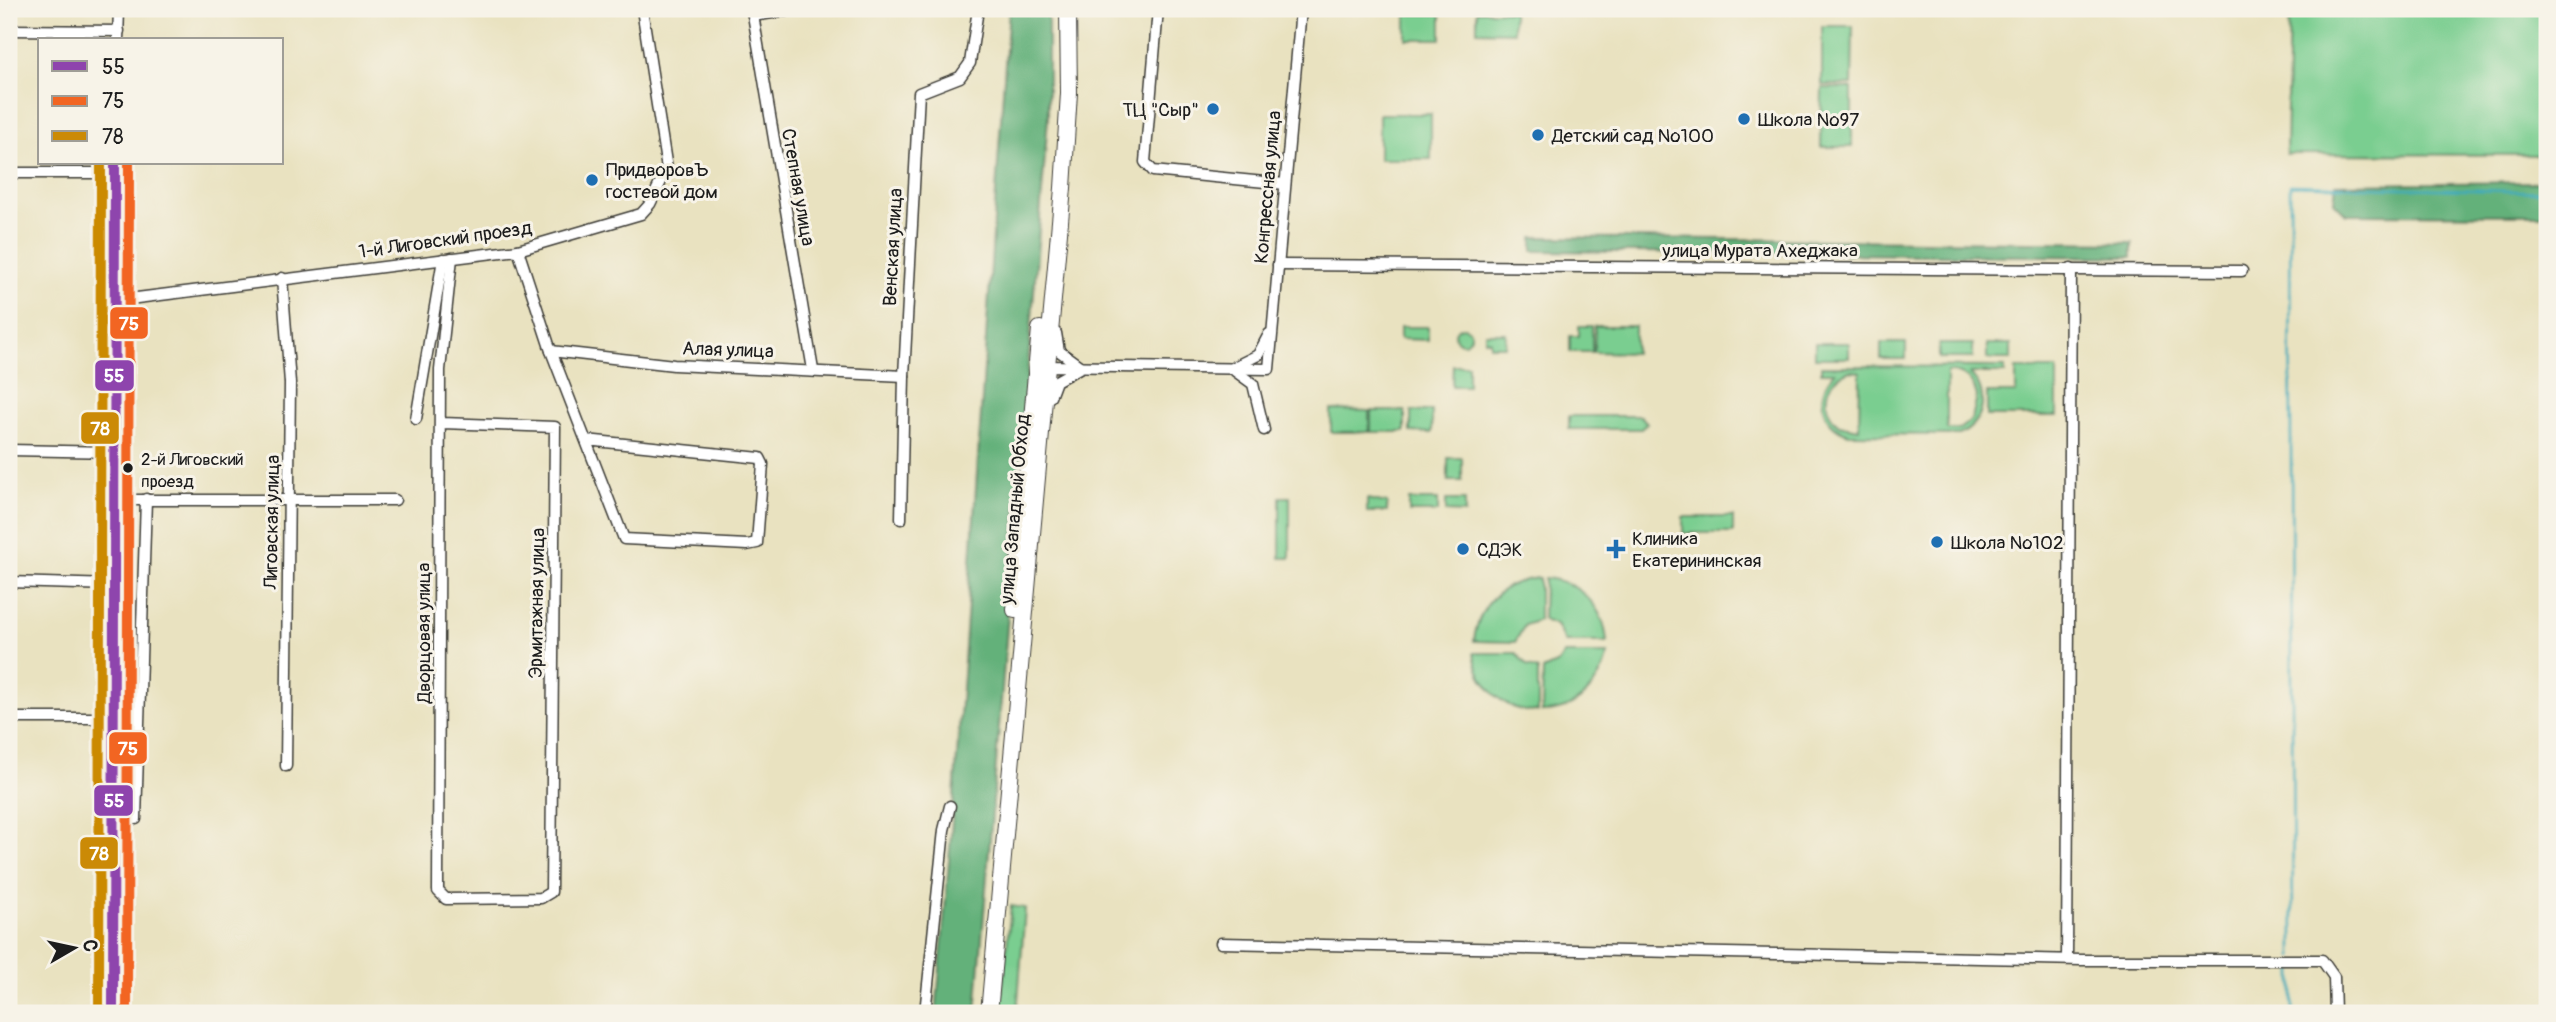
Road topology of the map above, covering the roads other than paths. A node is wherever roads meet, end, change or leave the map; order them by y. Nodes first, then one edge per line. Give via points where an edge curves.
1 (121, 9) edge
2 (642, 9) edge
3 (798, 9) edge
4 (978, 9) edge
5 (1058, 9) edge
6 (1069, 9) edge
7 (1158, 9) edge
8 (1301, 9) edge
9 (753, 12) edge
10 (9, 30) edge
11 (120, 37) edge
12 (1069, 48) junction
13 (122, 164) edge
14 (115, 168) edge
15 (9, 173) edge
16 (1285, 184) junction
17 (518, 250) junction
18 (447, 258) junction
19 (1278, 265) junction
20 (2071, 269) junction
21 (2242, 271) dead end
22 (282, 278) junction
23 (121, 300) junction
24 (1273, 324) junction
25 (551, 351) junction
26 (1042, 366) junction
27 (1081, 367) junction
28 (813, 370) junction
29 (1229, 370) junction
30 (904, 376) junction
31 (416, 419) dead end
32 (442, 423) junction
33 (1264, 430) dead end
34 (586, 440) junction
35 (9, 450) edge
36 (116, 452) junction
37 (289, 498) junction
38 (146, 499) junction
39 (115, 500) junction
40 (395, 500) dead end
41 (901, 519) dead end
42 (9, 582) edge
43 (114, 585) junction
44 (1027, 594) junction
45 (9, 718) edge
46 (114, 718) junction
47 (286, 766) dead end
48 (950, 806) dead end
49 (136, 819) dead end
50 (551, 892) joint
51 (1222, 943) dead end
52 (2067, 959) junction
53 (113, 1013) edge
54 (925, 1013) edge
55 (982, 1013) edge
56 (989, 1013) edge
57 (2335, 1013) edge

1 - 11 street
2 - 17 street, 1-й Лиговский проезд via 667,169 650,204 641,214
3 - 9 street
4 - 30 street, Венская улица via 970,62 960,77 919,93
5 - 26 highway, улица Западный Обход via 1059,132
6 - 12 highway, улица Западный Обход
7 - 16 street via 1148,168
8 - 16 street, Конгрессная улица
9 - 28 street, Степная улица
10 - 11 street
12 - 26 highway, улица Западный Обход via 1063,188
12 - 27 street via 1069,174 1056,333 1059,351
13 - 23 street
14 - 15 street
14 - 36 street
16 - 19 street, Конгрессная улица
17 - 18 street, 1-й Лиговский проезд
17 - 25 street
18 - 22 street, 1-й Лиговский проезд
18 - 31 street
18 - 32 street, Дворцовая улица via 440,370
19 - 20 street, улица Мурата Ахеджака
19 - 24 street, Конгрессная улица
20 - 21 street, улица Мурата Ахеджака
20 - 52 street
22 - 23 street, 1-й Лиговский проезд
22 - 37 street, Лиговская улица via 290,383
23 - 36 street
24 - 29 street via 1258,355
24 - 29 street, Конгрессная улица via 1269,369
25 - 28 street, Алая улица via 674,365
25 - 34 street
26 - 27 street
26 - 44 highway, улица Западный Обход
26 - 55 highway, улица Западный Обход
27 - 29 street
27 - 44 street via 1056,382 1050,396 1035,564
28 - 30 street, Алая улица
29 - 33 street via 1253,384
30 - 41 street, Венская улица
32 - 50 street, Эрмитажная улица via 555,427
32 - 50 street, Дворцовая улица via 438,891 446,899 541,898
34 - 34 street via 624,539 758,543 760,458
35 - 36 street
36 - 39 street
37 - 38 street
37 - 40 street
37 - 47 street, Лиговская улица
38 - 39 street
38 - 49 street
39 - 43 street
42 - 43 street
43 - 46 street
44 - 56 highway, улица Западный Обход
45 - 46 street
46 - 53 street
48 - 54 street
51 - 52 street
52 - 57 street via 2322,960 2334,977

